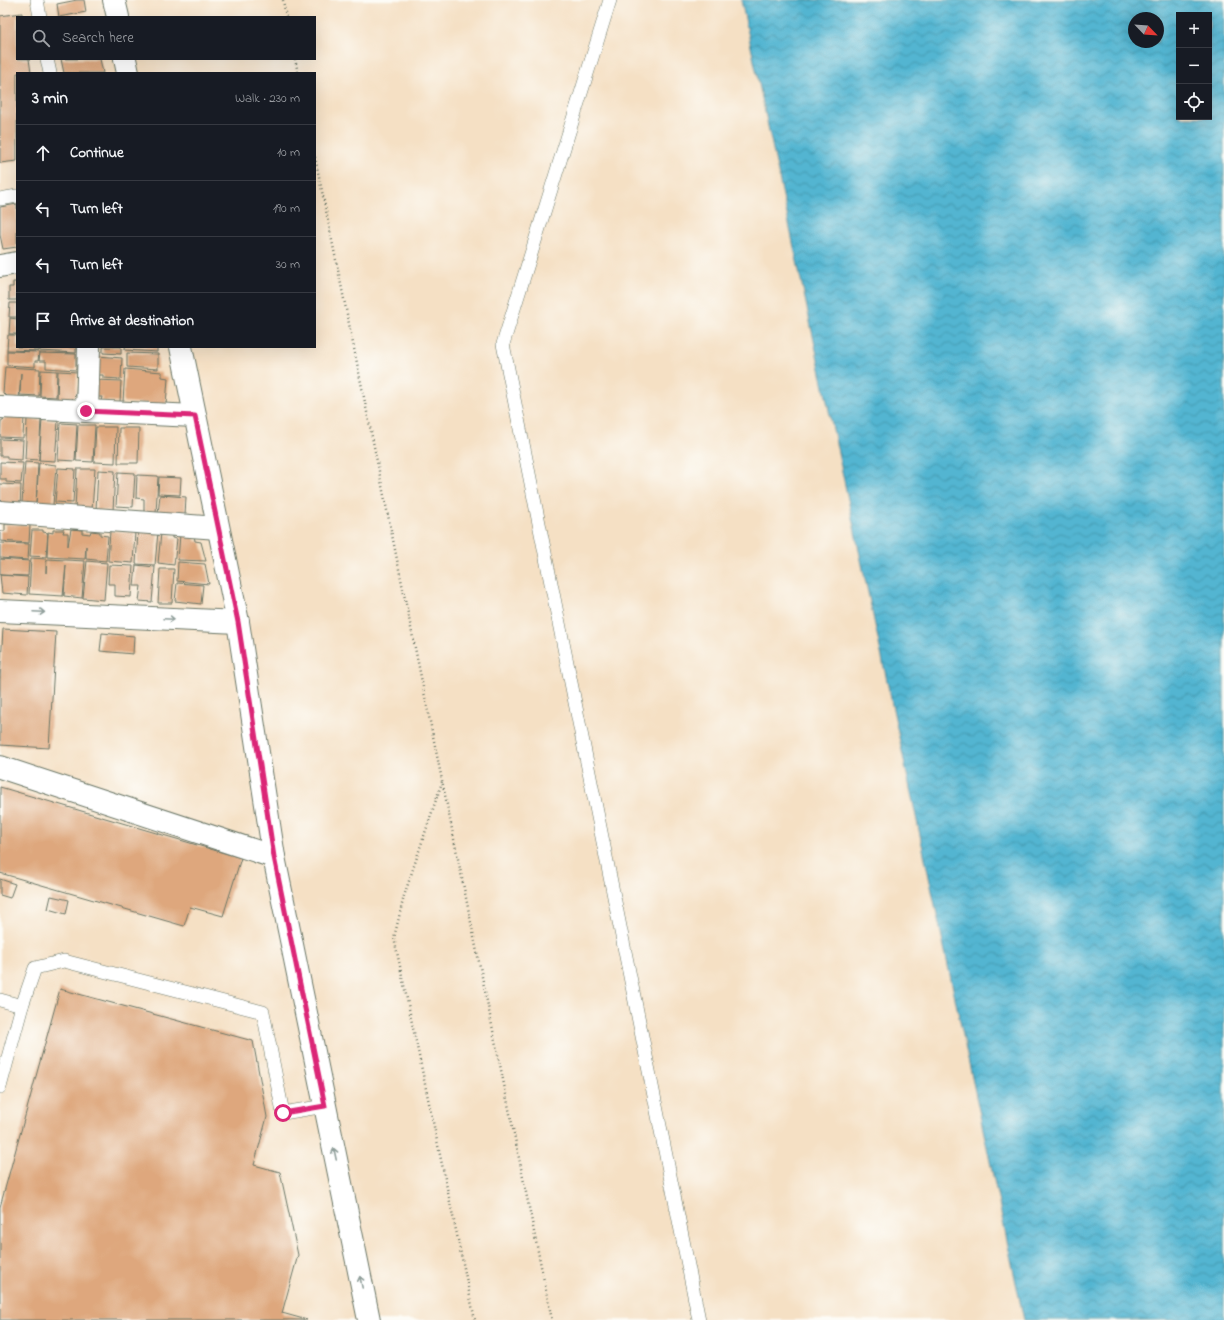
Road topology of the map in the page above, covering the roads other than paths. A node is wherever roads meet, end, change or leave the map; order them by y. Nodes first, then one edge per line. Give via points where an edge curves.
1 (37, 0) edge
2 (114, 0) edge
3 (610, 0) edge
4 (40, 16) edge
5 (118, 16) edge
6 (47, 60) edge
7 (126, 60) edge
8 (50, 72) edge
9 (128, 72) edge
10 (16, 196) edge
11 (0, 199) edge
12 (16, 263) edge
13 (0, 266) edge
14 (89, 348) edge
15 (181, 348) edge
16 (0, 407) edge
17 (86, 411) junction
18 (195, 416) junction
19 (0, 512) edge
20 (218, 528) junction
21 (0, 611) edge
22 (238, 622) junction
23 (0, 767) edge
24 (274, 857) junction
25 (0, 1000) edge
26 (22, 1006) junction
27 (0, 1087) edge
28 (325, 1106) junction
29 (369, 1320) edge
30 (699, 1320) edge

1 - 4 lane
2 - 5 street
3 - 30 lane via 503,344
6 - 8 lane
7 - 9 street
10 - 11 lane
12 - 13 street
14 - 17 street
15 - 18 street
16 - 17 street
17 - 18 street
18 - 20 street
19 - 20 street
20 - 22 street
21 -> 22 street
22 - 24 street
23 - 24 street
24 - 28 street
25 - 26 lane
26 - 27 lane
26 - 28 lane via 35,968 64,961 263,1012 283,1113
29 -> 28 street

